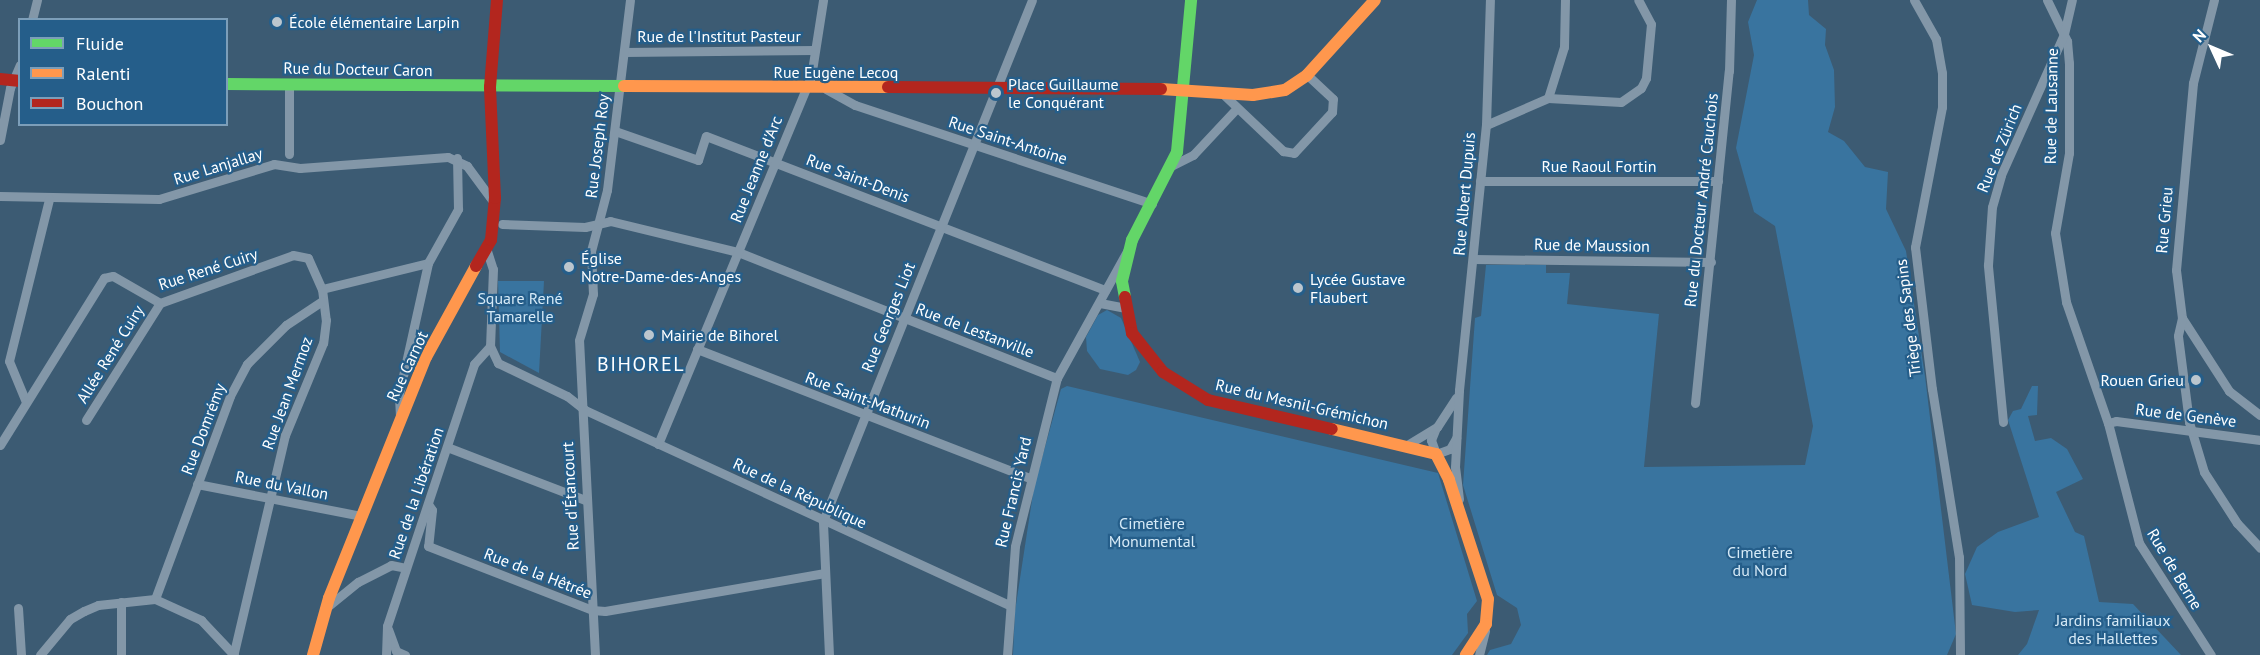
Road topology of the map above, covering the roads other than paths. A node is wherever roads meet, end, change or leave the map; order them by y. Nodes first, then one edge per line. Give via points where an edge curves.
1 (37, 0) edge
2 (497, 0) edge
3 (630, 0) edge
4 (823, 0) edge
5 (1032, 0) edge
6 (1191, 0) edge
7 (1375, 0) edge
8 (1490, 0) edge
9 (1565, 0) edge
10 (1638, 0) edge
11 (1731, 0) edge
12 (2047, 0) edge
13 (2072, 0) edge
14 (2214, 0) edge
15 (1918, 2) edge
16 (32, 18) edge
17 (2064, 34) junction
18 (814, 50) junction
19 (624, 52) junction
20 (1307, 75) junction
21 (0, 79) edge
22 (17, 81) edge
23 (228, 84) edge
24 (290, 84) junction
25 (490, 87) junction
26 (619, 88) junction
27 (996, 88) junction
28 (804, 89) junction
29 (826, 89) junction
30 (855, 89) junction
31 (1183, 91) junction
32 (1223, 94) junction
33 (1548, 98) junction
34 (855, 105) junction
35 (1237, 108) junction
36 (1486, 125) junction
37 (615, 131) junction
38 (0, 140) edge
39 (974, 145) junction
40 (289, 154) dead end
41 (457, 158) junction
42 (775, 162) junction
43 (1171, 166) junction
44 (1480, 181) junction
45 (1718, 181) junction
46 (0, 196) edge
47 (49, 199) junction
48 (495, 204) junction
49 (1152, 204) junction
50 (502, 224) dead end
51 (600, 226) junction
52 (940, 226) junction
53 (488, 251) junction
54 (1127, 251) junction
55 (738, 252) junction
56 (1474, 259) junction
57 (1711, 262) junction
58 (428, 263) junction
59 (1122, 283) junction
60 (1106, 288) junction
61 (322, 289) junction
62 (593, 294) joint
63 (322, 301) junction
64 (160, 303) junction
65 (1100, 303) junction
66 (1125, 308) junction
67 (903, 318) junction
68 (2182, 318) junction
69 (490, 346) junction
70 (698, 349) junction
71 (1058, 376) junction
72 (1459, 390) junction
73 (26, 402) junction
74 (1695, 403) dead end
75 (580, 407) junction
76 (865, 415) junction
77 (2260, 415) edge
78 (86, 420) dead end
79 (401, 420) junction
80 (2003, 422) dead end
81 (2108, 423) junction
82 (1437, 427) junction
83 (2191, 431) junction
84 (1457, 436) junction
85 (2260, 440) edge
86 (658, 444) junction
87 (0, 445) edge
88 (1407, 445) junction
89 (447, 447) junction
90 (1436, 454) junction
91 (1029, 478) junction
92 (197, 484) junction
93 (270, 496) junction
94 (585, 500) junction
95 (428, 504) junction
96 (362, 516) junction
97 (1461, 516) junction
98 (823, 521) junction
99 (2260, 548) edge
100 (406, 568) junction
101 (825, 573) junction
102 (155, 599) junction
103 (121, 602) junction
104 (1009, 605) junction
105 (327, 607) junction
106 (18, 608) dead end
107 (592, 610) junction
108 (1486, 624) junction
109 (387, 626) junction
110 (234, 654) edge
111 (21, 655) edge
112 (40, 655) edge
113 (121, 655) edge
114 (313, 655) edge
115 (386, 655) edge
116 (405, 655) edge
117 (595, 655) edge
118 (829, 655) edge
119 (1007, 655) edge
120 (1466, 655) edge
121 (1479, 655) edge
122 (1960, 655) edge
123 (2211, 655) edge

1 - 16 street
2 - 25 street, Rue Carnot
3 - 19 street, Rue Joseph Roy
4 - 18 street, Rue Jeanne d'Arc
5 - 27 street, Rue Georges Liot
6 - 31 street, Rue du Mesnil-Grémichon
7 - 20 street, Rue Eugène Lecoq
8 - 36 street, Rue Albert Dupuis
9 - 33 street via 1564,47
10 - 33 street via 1651,24 1646,78 1641,88 1621,102
11 - 45 street, Rue du Docteur André Cauchois via 1729,71
12 - 17 street, Rue de Lausanne
13 - 17 street, Rue de Zürich
14 - 68 street, Rue Grieu via 2193,83 2178,224 2176,270
15 - 122 street, Triège des Sapins via 1936,39 1942,96 1915,247 1932,389 1959,557
17 - 80 street, Rue de Zürich via 2001,175 1992,207 1988,265
17 - 81 street, Rue de Lausanne via 2069,63 2069,153 2057,216 2056,250 2074,329
18 - 19 street, Rue de l'Institut Pasteur
18 - 28 street, Rue Jeanne d'Arc via 811,77
19 - 26 street, Rue Joseph Roy
20 - 32 street, Rue Eugène Lecoq via 1285,90
20 - 35 street via 1333,99 1332,112 1294,153 1282,151
21 - 22 street
22 - 38 street
23 - 24 street, Rue du Docteur Caron
24 - 25 street, Rue du Docteur Caron
24 - 40 street
25 - 26 street, Rue Eugène Lecoq
25 - 48 street, Rue Carnot
26 - 28 street, Rue Eugène Lecoq
26 - 37 street, Rue Joseph Roy
27 - 30 street, Rue Eugène Lecoq
27 - 31 street, Rue Eugène Lecoq
27 - 39 street, Rue Georges Liot
28 - 29 street, Rue Eugène Lecoq
28 - 42 street, Rue Jeanne d'Arc
29 - 30 street, Rue Eugène Lecoq
29 - 34 street, Rue Saint-Antoine
30 - 34 street
31 - 32 street, Rue Eugène Lecoq
31 - 43 street, Rue du Mesnil-Grémichon via 1177,152
32 - 35 street
33 - 36 street
34 - 39 street, Rue Saint-Antoine
35 - 43 street via 1193,155
36 - 44 street, Rue Albert Dupuis
37 - 42 street, Rue Saint-Denis via 698,160 706,136
37 - 51 street, Rue Joseph Roy
39 - 49 street, Rue Saint-Antoine
39 - 52 street, Rue Georges Liot
41 - 47 street, Rue Lanjallay via 300,168 274,164 159,199
41 - 48 street
41 - 58 street via 458,209
42 - 52 street, Rue Saint-Denis
42 - 55 street, Rue Jeanne d'Arc
43 - 49 street, Rue du Mesnil-Grémichon
44 - 45 street, Rue Raoul Fortin
44 - 56 street, Rue Albert Dupuis
45 - 57 street, Rue du Docteur André Cauchois
46 - 47 street, Rue Lanjallay
47 - 73 street via 9,361
48 - 53 street, Rue Carnot
49 - 54 street, Rue du Mesnil-Grémichon
50 - 51 street, Rue de Lestanville
51 - 55 street, Rue de Lestanville via 610,221
51 - 62 street, Rue Joseph Roy via 591,251
52 - 60 street, Rue Saint-Denis
52 - 67 street, Rue Georges Liot
53 - 69 street via 493,269
53 - 79 street, Rue Carnot via 426,357
54 - 59 street, Rue du Mesnil-Grémichon
54 - 60 street, Rue Francis Yard
55 - 67 street, Rue de Lestanville
55 - 70 street, Rue Jeanne d'Arc
56 - 57 street, Rue de Maussion
56 - 72 street, Rue Albert Dupuis
57 - 74 street, Rue du Docteur André Cauchois
58 - 61 street
58 - 79 street via 399,394
59 - 60 street
59 - 66 street, Rue du Mesnil-Grémichon
60 - 65 street, Rue Francis Yard
61 - 63 street, Rue Jean Mermoz
61 - 64 street, Rue René Cuiry via 315,269 303,254
62 - 75 street, Rue d'Étancourt via 579,340
63 - 92 street, Rue Domrémy via 286,325 247,364 230,396
63 - 93 street, Rue Jean Mermoz via 326,320 323,343 285,435
64 - 73 street, Rue René Cuiry via 113,276 104,278
64 - 78 street, Allée René Cuiry
65 - 66 street
65 - 71 street, Rue Francis Yard
66 - 88 street, Rue du Mesnil-Grémichon via 1144,353 1190,393 1258,413
67 - 71 street, Rue de Lestanville
67 - 76 street, Rue Georges Liot
68 - 77 street, Rue Grieu via 2229,392
68 - 83 street via 2178,336
69 - 75 street, Rue de la République via 498,363 567,396
69 - 89 street, Rue de la Libération via 474,364
70 - 76 street, Rue Saint-Mathurin
70 - 86 street, Rue Jeanne d'Arc
71 - 91 street, Rue Francis Yard
72 - 82 street, Rue Albert Dupuis via 1449,414
72 - 84 street, Rue Albert Dupuis
73 - 87 street, Rue René Cuiry
75 - 86 street, Rue de la République
75 - 94 street, Rue d'Étancourt
76 - 91 street, Rue Saint-Mathurin
76 - 98 street, Rue Georges Liot
79 - 96 street, Rue Carnot
81 - 83 street, Rue de Genève
81 - 123 street, Rue de Berne via 2139,543
82 - 88 street, Rue Albert Dupuis
82 - 90 street via 1431,440
83 - 85 street, Rue de Genève
83 - 99 street via 2204,472 2237,523
84 - 90 street via 1450,449
84 - 97 street, Rue Albert Dupuis via 1455,467
86 - 98 street, Rue de la République
88 - 90 street, Rue du Mesnil-Grémichon
89 - 94 street
89 - 95 street, Rue de la Libération
90 - 97 street
91 - 104 street, Rue Francis Yard via 1015,546
92 - 93 street, Rue du Vallon
92 - 102 street, Rue Domrémy
93 - 96 street, Rue du Vallon
93 - 110 street, Rue Jean Mermoz
94 - 107 street, Rue d'Étancourt
95 - 100 street, Rue de la Libération
95 - 107 street, Rue de la Hêtrée via 432,510 428,546
96 - 105 street, Rue Carnot
97 - 108 street via 1488,599
98 - 101 street, Rue Georges Liot
98 - 104 street, Rue de la République
100 - 105 street via 391,565 358,582
100 - 109 street, Rue de la Libération
101 - 107 street, Rue de la Hêtrée via 605,611
101 - 118 street, Rue Georges Liot
102 - 103 street
102 - 110 street via 201,620
103 - 112 street via 98,605 70,619
103 - 113 street
104 - 119 street, Rue Francis Yard
105 - 114 street, Rue Carnot
106 - 111 street
107 - 117 street, Rue d'Étancourt
108 - 120 street
108 - 121 street
109 - 115 street, Rue de la Libération
109 - 116 street via 396,651

